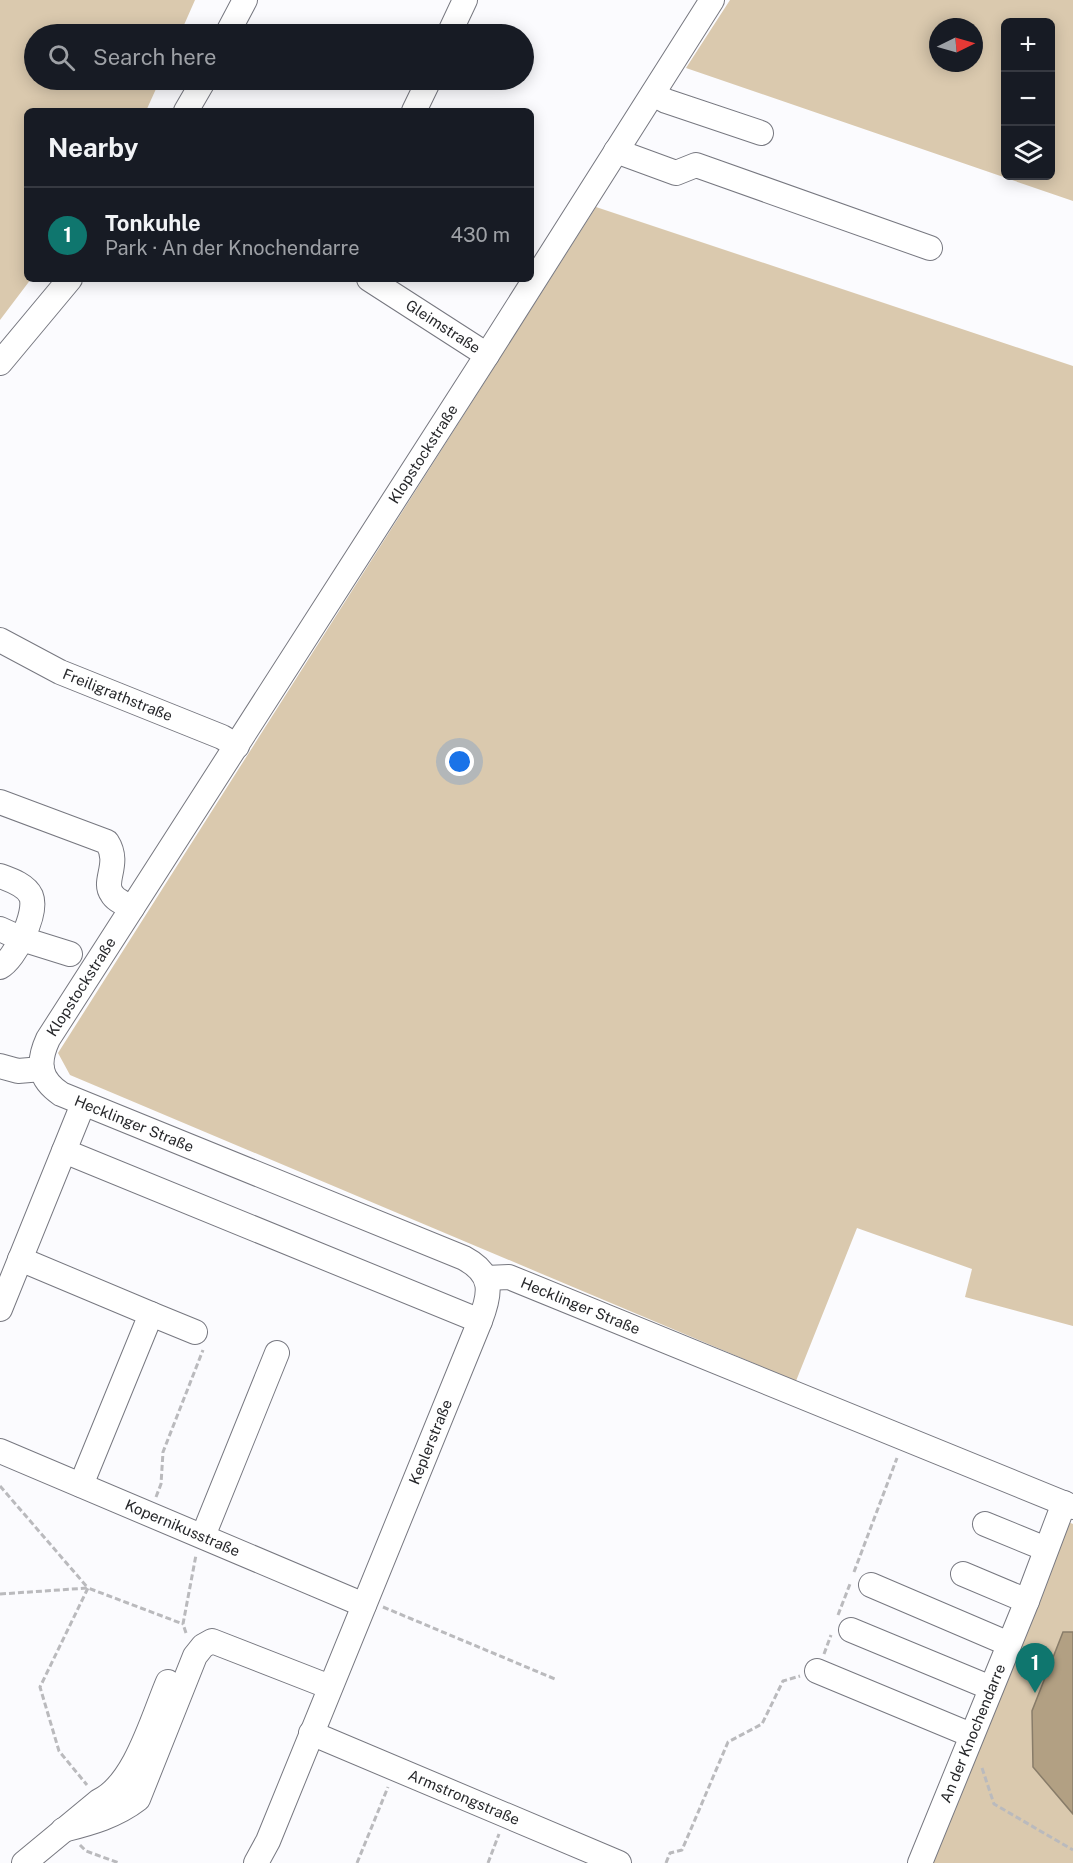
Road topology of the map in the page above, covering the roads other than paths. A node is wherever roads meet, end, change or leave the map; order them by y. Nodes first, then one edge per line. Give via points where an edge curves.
1 (244, 0) edge
2 (465, 0) edge
3 (712, 0) edge
4 (232, 24) edge
5 (454, 24) edge
6 (198, 90) edge
7 (424, 90) edge
8 (653, 94) junction
9 (188, 108) edge
10 (415, 108) edge
11 (761, 133) dead end
12 (616, 151) junction
13 (930, 248) dead end
14 (534, 281) edge
15 (68, 282) edge
16 (374, 282) edge
17 (533, 282) edge
18 (487, 355) junction
19 (0, 363) edge
20 (0, 640) edge
21 (237, 746) junction
22 (0, 802) edge
23 (0, 876) edge
24 (132, 908) junction
25 (0, 929) edge
26 (22, 939) junction
27 (70, 954) dead end
28 (0, 967) edge
29 (0, 1066) edge
30 (42, 1069) junction
31 (83, 1104) junction
32 (64, 1151) junction
33 (20, 1259) junction
34 (486, 1278) junction
35 (0, 1309) edge
36 (151, 1314) junction
37 (480, 1321) junction
38 (195, 1332) road end
39 (278, 1353) dead end
40 (0, 1451) edge
41 (81, 1485) junction
42 (1069, 1505) edge
43 (985, 1524) dead end
44 (203, 1536) junction
45 (1046, 1549) junction
46 (963, 1574) dead end
47 (871, 1585) dead end
48 (1027, 1601) junction
49 (364, 1605) junction
50 (841, 1624) road end
51 (197, 1639) junction
52 (1009, 1644) junction
53 (817, 1671) road end
54 (330, 1687) junction
55 (991, 1688) junction
56 (311, 1733) junction
57 (971, 1735) junction
58 (63, 1830) junction
59 (24, 1863) edge
60 (256, 1863) edge
61 (619, 1863) edge
62 (920, 1863) edge

1 - 4 street
2 - 5 street
3 - 8 street, Klopstockstraße
6 - 9 street
7 - 10 street
8 - 11 street
8 - 12 street, Klopstockstraße
12 - 13 street via 676,173 696,165
12 - 14 street, Klopstockstraße
15 - 19 street
16 - 18 street, Gleimstraße
17 - 18 street, Klopstockstraße
18 - 21 street, Klopstockstraße
20 - 21 street, Freiligrathstraße via 60,672
21 - 24 street, Klopstockstraße
22 - 24 street via 107,842 114,859 110,890
23 - 26 street via 18,883 30,894 33,905
24 - 30 street, Klopstockstraße via 48,1039
25 - 26 street
26 - 27 street
26 - 28 street
29 - 30 street via 18,1071
30 - 31 street, Hecklinger Straße via 51,1087
31 - 32 street
31 - 34 street, Hecklinger Straße via 464,1258
32 - 33 street
32 - 37 street
33 - 35 street
33 - 36 street
34 - 37 street, Keplerstraße via 488,1296
34 - 42 street, Hecklinger Straße via 509,1276
36 - 38 street
36 - 41 street
37 - 49 street, Keplerstraße
39 - 44 street
40 - 41 street, Kopernikusstraße
41 - 44 street, Kopernikusstraße
42 - 45 street, An der Knochendarre
43 - 45 street
44 - 49 street, Kopernikusstraße
45 - 48 street, An der Knochendarre
46 - 48 street
47 - 52 street
48 - 52 street, An der Knochendarre
49 - 54 street, Keplerstraße
50 - 55 street
51 - 54 street
51 - 58 street via 179,1654 141,1748 124,1779 110,1796
51 - 58 street via 195,1656 138,1799 105,1818
52 - 55 street, An der Knochendarre
53 - 57 street
54 - 56 street, Keplerstraße
55 - 57 street, An der Knochendarre
56 - 60 street, Keplerstraße
56 - 61 street, Armstrongstraße
57 - 62 street, An der Knochendarre
58 - 59 street

